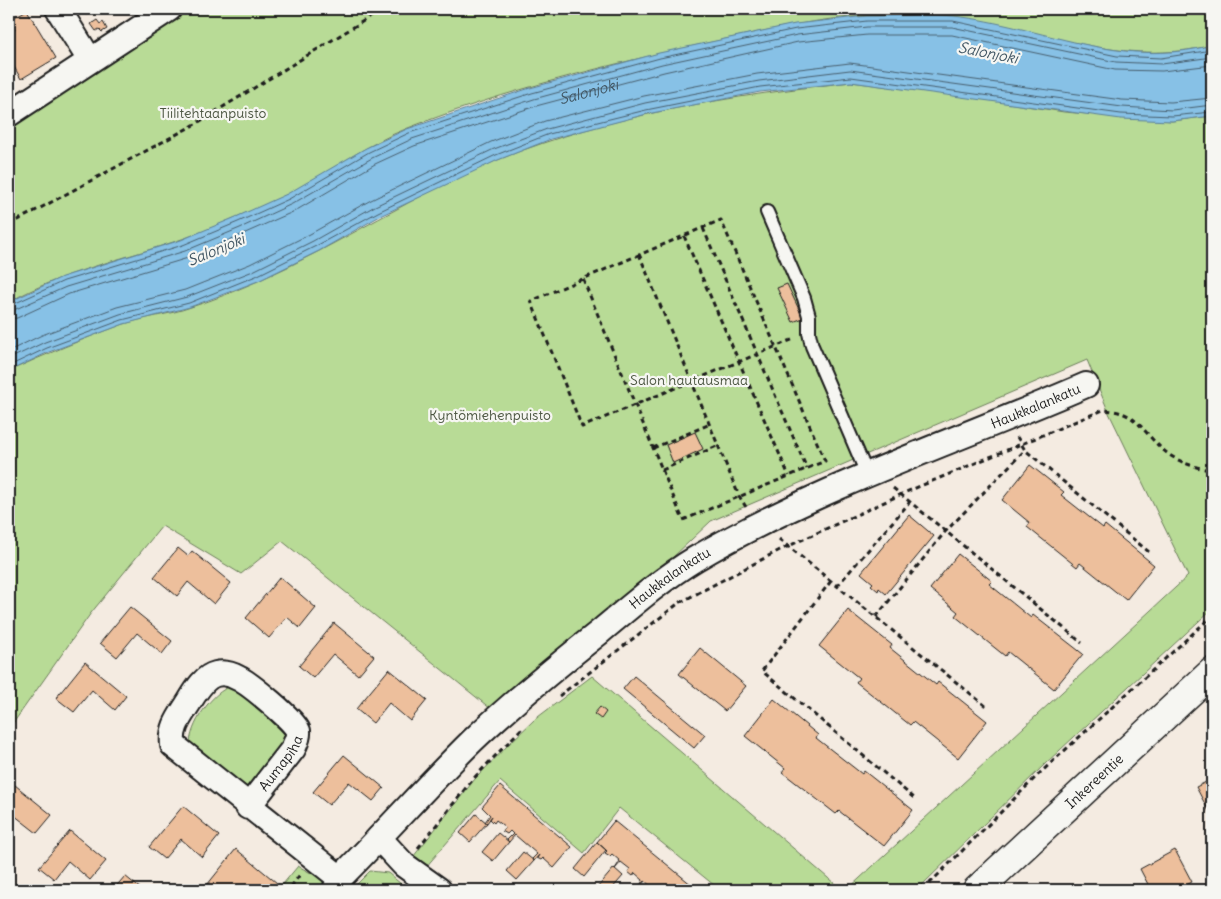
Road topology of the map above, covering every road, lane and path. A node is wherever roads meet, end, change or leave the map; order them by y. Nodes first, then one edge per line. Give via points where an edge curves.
1 (58, 9) edge
2 (169, 9) edge
3 (383, 9) edge
4 (90, 60) junction
5 (9, 114) edge
6 (767, 212) dead end
7 (9, 225) edge
8 (703, 228) junction
9 (684, 236) junction
10 (639, 254) junction
11 (583, 278) junction
12 (809, 333) junction
13 (776, 346) junction
14 (757, 354) junction
15 (738, 362) junction
16 (690, 382) junction
17 (1086, 385) dead end
18 (635, 404) junction
19 (1007, 420) junction
20 (708, 425) junction
21 (1022, 445) junction
22 (717, 446) junction
23 (653, 448) junction
24 (1025, 450) junction
25 (807, 469) junction
26 (662, 470) junction
27 (1212, 470) edge
28 (870, 472) junction
29 (789, 476) junction
30 (901, 495) junction
31 (738, 496) junction
32 (909, 503) junction
33 (758, 524) junction
34 (945, 532) junction
35 (789, 546) junction
36 (1149, 552) dead end
37 (831, 581) junction
38 (837, 586) junction
39 (1212, 616) edge
40 (876, 617) junction
41 (1082, 643) dead end
42 (1212, 672) edge
43 (556, 698) dead end
44 (987, 707) dead end
45 (526, 723) dead end
46 (914, 798) dead end
47 (248, 807) junction
48 (379, 838) junction
49 (404, 865) junction
50 (337, 884) edge
51 (289, 890) edge
52 (296, 890) edge
53 (387, 890) edge
54 (439, 890) edge
55 (923, 890) edge
56 (977, 890) edge

1 - 4 street
2 - 4 street
3 - 7 path via 192,126
4 - 5 street
6 - 12 lane via 804,298 810,316
8 - 9 path
8 - 13 path via 721,220
8 - 14 path
9 - 10 path
9 - 15 path
10 - 11 path
10 - 16 path
11 - 18 path
11 - 18 path via 531,301 582,427
12 - 13 path
12 - 28 lane
13 - 14 path
13 - 25 path via 824,461
14 - 15 path
14 - 25 path
15 - 16 path
15 - 29 path
16 - 18 path
16 - 20 path
17 - 19 street, Haukkalankatu
18 - 23 path
19 - 21 path
19 - 28 street, Haukkalankatu
20 - 22 path
20 - 23 path
21 - 24 path
21 - 27 path via 1103,410 1113,410 1124,412 1136,420 1174,458
21 - 30 path
22 - 26 path
22 - 31 path
23 - 26 path
24 - 34 path
24 - 36 path
25 - 29 path
26 - 31 path via 683,520
28 - 30 path
28 - 33 street, Haukkalankatu
29 - 31 path
30 - 32 path
30 - 35 path
32 - 34 path
32 - 38 path
33 - 35 path
33 - 48 street, Haukkalankatu via 693,560 576,650 474,740
34 - 40 path
34 - 41 path
35 - 37 path
35 - 43 path via 679,603
37 - 38 path
37 - 46 path via 762,671
38 - 40 path
39 - 55 path via 1040,773
40 - 44 path
42 - 56 street, Inkereentie
45 - 49 path via 473,779
47 - 47 street, Aumapiha via 173,745 176,723 201,684 214,674 227,673 240,678 291,721 298,731 293,749
47 - 50 street, Aumapiha
48 - 49 street
48 - 50 street, Haukkalankatu
49 - 53 path
49 - 54 street
51 - 52 path via 291,887

